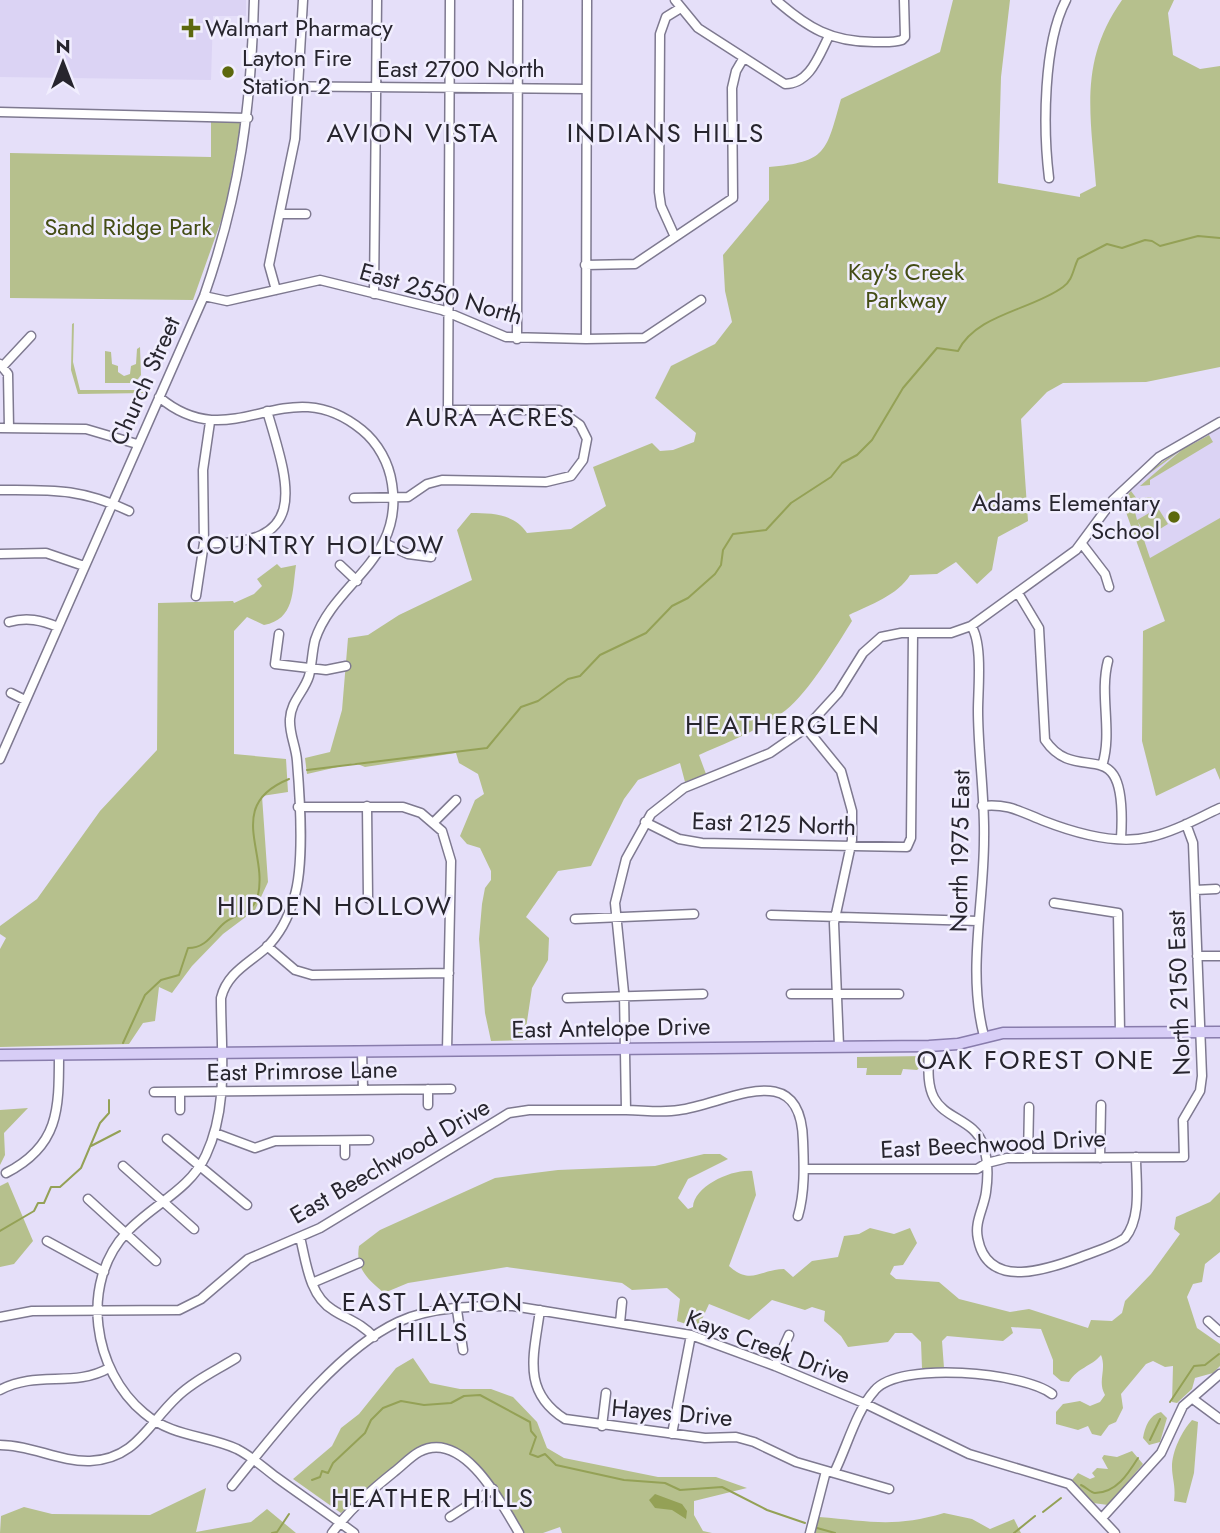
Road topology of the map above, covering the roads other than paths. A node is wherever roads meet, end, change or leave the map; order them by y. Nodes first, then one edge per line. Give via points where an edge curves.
1 (254, 0) edge
2 (303, 0) edge
3 (377, 0) edge
4 (450, 0) edge
5 (518, 0) edge
6 (587, 0) edge
7 (776, 0) edge
8 (904, 0) edge
9 (1066, 0) edge
10 (677, 4) edge
11 (829, 36) junction
12 (743, 59) junction
13 (251, 86) junction
14 (377, 87) junction
15 (300, 88) junction
16 (449, 88) junction
17 (518, 88) junction
18 (586, 89) junction
19 (0, 112) edge
20 (248, 118) junction
21 (1049, 178) dead end
22 (280, 214) junction
23 (306, 214) dead end
24 (675, 237) junction
25 (585, 265) junction
26 (276, 290) junction
27 (374, 293) junction
28 (204, 296) junction
29 (701, 300) dead end
30 (448, 313) junction
31 (31, 336) dead end
32 (517, 339) junction
33 (586, 339) junction
34 (1, 365) edge
35 (159, 397) junction
36 (267, 411) junction
37 (211, 422) junction
38 (1220, 422) edge
39 (5, 428) edge
40 (137, 444) junction
41 (0, 490) edge
42 (354, 498) dead end
43 (394, 498) junction
44 (112, 503) junction
45 (129, 510) dead end
46 (384, 543) junction
47 (204, 544) junction
48 (1082, 544) junction
49 (0, 554) edge
50 (431, 558) dead end
51 (340, 565) dead end
52 (83, 566) junction
53 (357, 581) junction
54 (1109, 587) dead end
55 (1017, 593) junction
56 (196, 596) dead end
57 (9, 622) dead end
58 (971, 626) junction
59 (58, 627) junction
60 (913, 633) junction
61 (279, 634) dead end
62 (1108, 661) dead end
63 (346, 666) dead end
64 (310, 669) junction
65 (11, 693) dead end
66 (25, 701) junction
67 (806, 728) junction
68 (0, 759) edge
69 (1099, 765) junction
70 (456, 800) dead end
71 (367, 806) junction
72 (982, 806) junction
73 (298, 807) junction
74 (1220, 808) edge
75 (434, 822) junction
76 (645, 822) junction
77 (1186, 824) junction
78 (1121, 839) junction
79 (851, 846) junction
80 (1216, 888) dead end
81 (1195, 890) junction
82 (368, 898) dead end
83 (1054, 903) dead end
84 (694, 914) dead end
85 (771, 915) dead end
86 (835, 917) junction
87 (615, 918) junction
88 (575, 919) dead end
89 (978, 921) junction
90 (267, 946) junction
91 (1197, 956) junction
92 (1220, 956) edge
93 (449, 973) junction
94 (837, 992) junction
95 (703, 994) dead end
96 (792, 994) dead end
97 (899, 994) dead end
98 (625, 997) junction
99 (567, 998) dead end
100 (1120, 1032) junction
101 (1200, 1032) junction
102 (1220, 1032) edge
103 (984, 1036) junction
104 (839, 1046) junction
105 (929, 1046) junction
106 (625, 1049) junction
107 (447, 1051) junction
108 (362, 1052) junction
109 (221, 1054) junction
110 (0, 1055) edge
111 (59, 1055) junction
112 (451, 1089) dead end
113 (363, 1090) junction
114 (428, 1090) junction
115 (154, 1092) dead end
116 (180, 1092) junction
117 (222, 1092) junction
118 (428, 1104) dead end
119 (1101, 1105) dead end
120 (1029, 1107) dead end
121 (180, 1110) dead end
122 (626, 1110) junction
123 (215, 1133) junction
124 (167, 1139) dead end
125 (345, 1140) junction
126 (369, 1140) dead end
127 (345, 1155) dead end
128 (1100, 1157) junction
129 (1136, 1157) junction
130 (1184, 1157) joint
131 (1028, 1158) junction
132 (986, 1163) junction
133 (123, 1166) dead end
134 (200, 1166) junction
135 (804, 1169) junction
136 (6, 1173) dead end
137 (88, 1199) dead end
138 (163, 1202) junction
139 (247, 1205) dead end
140 (797, 1216) dead end
141 (194, 1229) dead end
142 (125, 1234) junction
143 (300, 1237) junction
144 (47, 1241) dead end
145 (156, 1261) dead end
146 (359, 1263) dead end
147 (104, 1272) junction
148 (312, 1283) junction
149 (622, 1302) dead end
150 (457, 1310) junction
151 (540, 1310) junction
152 (97, 1313) junction
153 (0, 1317) edge
154 (1208, 1321) dead end
155 (620, 1323) junction
156 (1220, 1332) edge
157 (691, 1335) junction
158 (789, 1335) dead end
159 (374, 1337) junction
160 (463, 1350) dead end
161 (236, 1358) dead end
162 (775, 1366) junction
163 (109, 1368) junction
164 (1220, 1374) edge
165 (0, 1390) edge
166 (606, 1393) dead end
167 (1052, 1394) dead end
168 (1193, 1399) junction
169 (866, 1404) junction
170 (1220, 1419) edge
171 (156, 1422) junction
172 (602, 1426) junction
173 (672, 1434) junction
174 (0, 1445) edge
175 (253, 1460) junction
176 (830, 1472) junction
177 (232, 1486) dead end
178 (493, 1489) junction
179 (889, 1489) dead end
180 (450, 1517) dead end
181 (1102, 1518) junction
182 (340, 1522) junction
183 (332, 1533) edge
184 (354, 1533) edge
185 (519, 1533) edge
186 (810, 1533) edge
187 (1115, 1533) edge

1 - 13 street, Church Street
2 - 15 street
3 - 14 street
4 - 16 street
5 - 17 street
6 - 18 street
7 - 11 street
8 - 11 street via 905,37 898,41 850,42
9 - 21 street via 1048,59
10 - 12 street via 698,29
10 - 24 street via 660,34 659,192
11 - 12 street via 810,70 794,84 777,81
12 - 24 street via 732,88 733,198
13 - 15 street, East 2700 North
13 - 20 street, Church Street
14 - 15 street, East 2700 North
14 - 16 street, East 2700 North
14 - 27 street
15 - 22 street
16 - 17 street, East 2700 North
16 - 30 street
17 - 18 street, East 2700 North
17 - 32 street
18 - 25 street
19 - 20 street
20 - 28 street, Church Street via 232,208
22 - 23 street
22 - 26 street via 269,265
24 - 25 street via 635,264
25 - 33 street
26 - 27 street, East 2550 North via 320,281
26 - 28 street, East 2550 North via 227,301
27 - 30 street, East 2550 North
28 - 35 street, Church Street
29 - 33 street, East 2550 North via 644,338
30 - 32 street, East 2550 North
30 - 43 street via 448,410 559,410 574,418 584,431 583,460 575,473 558,481 442,480 408,497
31 - 34 street
32 - 33 street, East 2550 North
34 - 39 street via 9,374 10,386
35 - 37 street
35 - 40 street, Church Street
36 - 37 street via 230,422
36 - 43 street via 313,406 339,414 358,427 381,451
36 - 47 street via 287,483 278,519 252,540
37 - 47 street via 203,470
38 - 48 street via 1159,457 1130,482
39 - 40 street via 86,429
40 - 44 street, Church Street
41 - 44 street via 69,490
42 - 43 street
43 - 46 street
44 - 45 street
44 - 52 street, Church Street
46 - 50 street
46 - 53 street
47 - 56 street
48 - 54 street
48 - 55 street
49 - 52 street via 46,553
51 - 53 street
52 - 59 street, Church Street
53 - 64 street via 319,631
55 - 58 street
55 - 69 street via 1039,628 1045,740 1054,752
57 - 59 street via 39,620
58 - 60 street via 951,633
58 - 72 street, North 1975 East via 977,639
59 - 66 street, Church Street
60 - 67 street via 891,634 872,644 838,693
60 - 79 street, East 2125 North via 907,847
61 - 64 street via 275,664
62 - 69 street via 1106,742
63 - 64 street
64 - 73 street via 290,717
65 - 66 street
66 - 68 street, Church Street
67 - 76 street via 770,753 671,796
67 - 79 street via 832,756 846,783 852,811
69 - 78 street via 1112,771 1120,786
70 - 75 street
71 - 73 street
71 - 75 street via 403,807
71 - 82 street
72 - 78 street via 1007,805 1057,825
72 - 89 street, North 1975 East via 985,837
73 - 90 street via 295,895 282,926
74 - 77 street
75 - 93 street via 451,852
76 - 79 street, East 2125 North via 690,841
76 - 87 street via 626,859
77 - 78 street via 1152,837
77 - 81 street, North 2150 East via 1194,843
79 - 86 street
80 - 81 street
81 - 91 street, North 2150 East
83 - 100 street via 1118,913
84 - 87 street
85 - 86 street
86 - 89 street
86 - 94 street
87 - 88 street
87 - 98 street
89 - 103 street, North 1975 East via 976,1005
90 - 93 street via 295,970 312,975
90 - 109 street via 224,987
91 - 92 street
91 - 101 street, North 2150 East
93 - 107 street
94 - 96 street
94 - 97 street
94 - 104 street
95 - 98 street
98 - 99 street
98 - 106 street
100 - 101 main road, East Antelope Drive
100 - 103 main road, East Antelope Drive
101 - 102 main road, East Antelope Drive
101 - 130 street, North 2150 East via 1202,1076 1200,1091 1183,1120
103 - 105 main road, East Antelope Drive
104 - 105 main road, East Antelope Drive
104 - 106 main road, East Antelope Drive
105 - 132 street via 929,1080 935,1100 970,1124 983,1143
106 - 107 main road, East Antelope Drive
106 - 122 street
107 - 108 main road, East Antelope Drive
108 - 109 main road, East Antelope Drive
108 - 113 street
109 - 111 main road, East Antelope Drive
109 - 117 street
110 - 111 main road, East Antelope Drive
111 - 136 street via 57,1113 48,1137 30,1159
112 - 114 street, East Primrose Lane
113 - 114 street, East Primrose Lane
113 - 117 street, East Primrose Lane
114 - 118 street
115 - 116 street, East Primrose Lane
116 - 117 street, East Primrose Lane
116 - 121 street
117 - 123 street
119 - 128 street
120 - 131 street
122 - 135 street, East Beechwood Drive via 678,1111 729,1095 771,1091 786,1095 803,1128
122 - 143 street, East Beechwood Drive via 509,1113
123 - 125 street via 255,1148 275,1141
123 - 134 street
124 - 134 street
125 - 126 street
125 - 127 street
128 - 129 street, East Beechwood Drive
128 - 131 street, East Beechwood Drive
129 - 130 street, East Beechwood Drive
129 - 132 street via 1133,1228 1118,1243 1044,1271 1013,1273 999,1267 977,1238 986,1193
131 - 132 street, East Beechwood Drive
132 - 135 street, East Beechwood Drive via 978,1169
133 - 138 street
134 - 138 street
134 - 139 street
135 - 140 street
137 - 142 street
138 - 141 street
138 - 142 street
142 - 145 street
142 - 147 street
143 - 148 street
143 - 152 street, East Beechwood Drive via 248,1259 201,1299 179,1310
144 - 147 street
146 - 148 street
147 - 152 street
148 - 159 street via 320,1300 362,1324
149 - 155 street
150 - 151 street, Kays Creek Drive via 494,1306
150 - 159 street, Kays Creek Drive via 410,1318
150 - 160 street
151 - 155 street, Kays Creek Drive
151 - 172 street, Hayes Drive via 533,1374 538,1392 548,1408 565,1419
152 - 153 street, East Beechwood Drive via 32,1311
152 - 163 street
154 - 156 street
155 - 157 street, Kays Creek Drive
157 - 162 street, Kays Creek Drive
157 - 173 street
158 - 162 street
159 - 175 street, Kays Creek Drive via 315,1387
161 - 171 street via 178,1395
162 - 169 street, Kays Creek Drive
163 - 165 street via 90,1376 21,1380
163 - 171 street via 122,1392
164 - 168 street
166 - 172 street
167 - 169 street via 1040,1385 972,1373 897,1377 875,1390
168 - 170 street
168 - 181 street via 1183,1406 1160,1455
169 - 176 street
169 - 181 street, Kays Creek Drive via 969,1454 1069,1484
171 - 174 street via 137,1444 100,1460 79,1461
171 - 175 street via 230,1447
172 - 173 street, Hayes Drive
173 - 176 street, Hayes Drive via 736,1437
175 - 177 street, Kays Creek Drive
175 - 182 street
176 - 179 street, Hayes Drive
176 - 186 street
178 - 180 street
178 - 182 street via 472,1464 450,1450 435,1447 420,1451 357,1502
178 - 185 street
181 - 187 street, Kays Creek Drive
182 - 183 street
182 - 184 street

